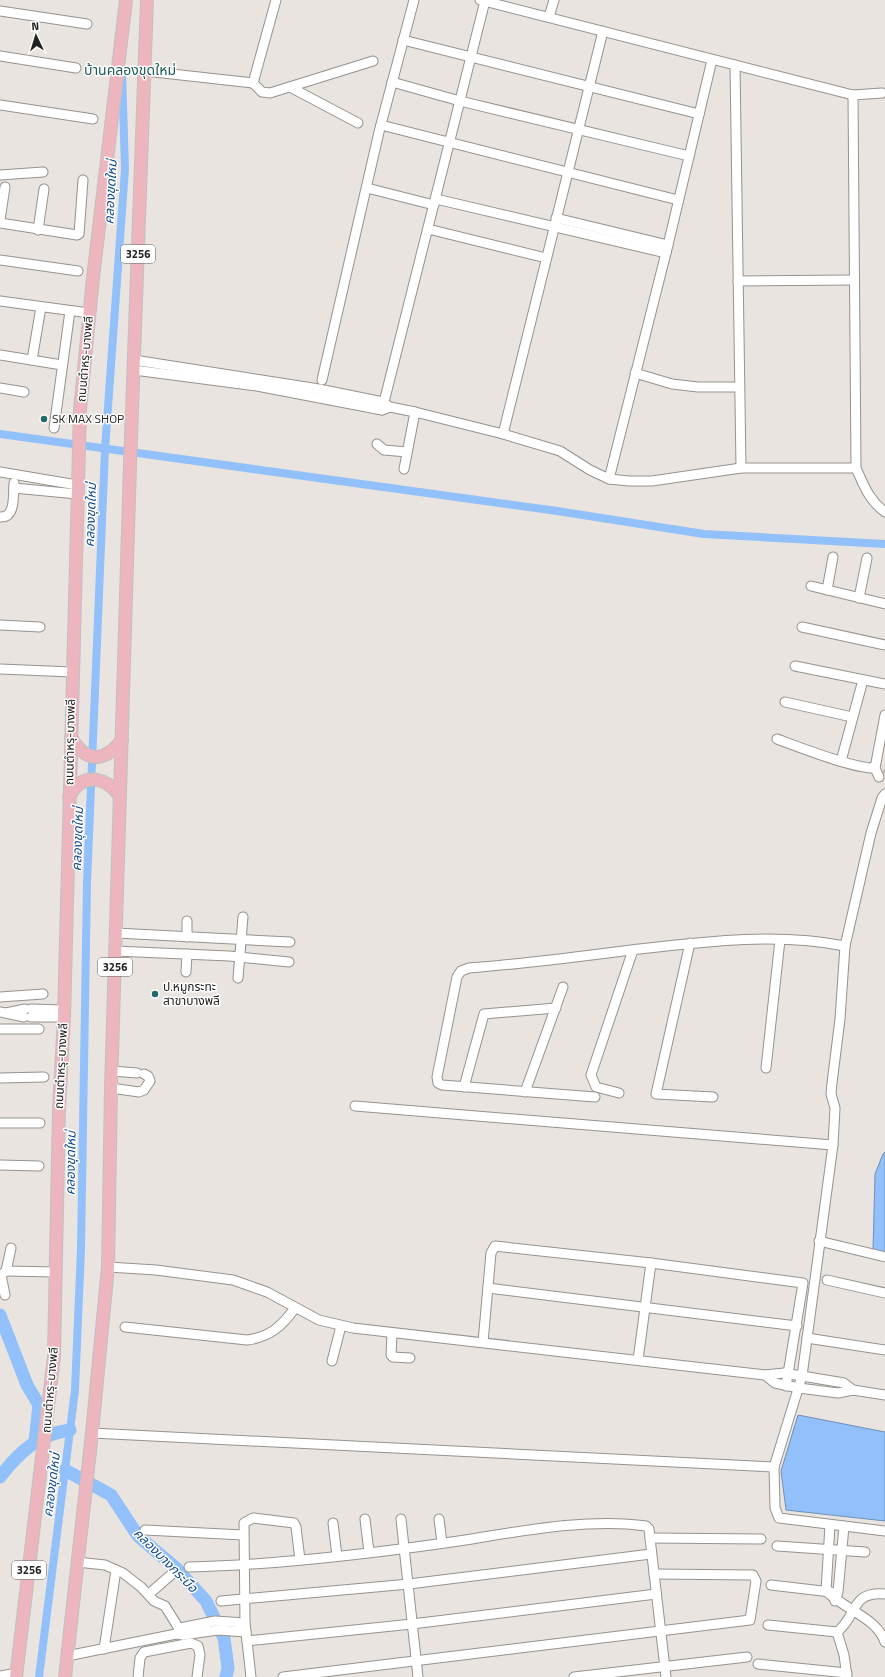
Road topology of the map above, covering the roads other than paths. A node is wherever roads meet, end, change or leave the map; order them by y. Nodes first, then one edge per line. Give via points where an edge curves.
1 (126, 0) edge
2 (147, 0) edge
3 (276, 0) edge
4 (414, 0) edge
5 (554, 0) edge
6 (483, 1) edge
7 (0, 11) edge
8 (550, 17) junction
9 (87, 24) dead end
10 (603, 30) junction
11 (403, 40) junction
12 (0, 56) edge
13 (471, 57) junction
14 (712, 60) junction
15 (373, 61) dead end
16 (735, 65) junction
17 (76, 68) dead end
18 (145, 71) junction
19 (392, 82) junction
20 (253, 83) junction
21 (589, 86) junction
22 (290, 87) junction
23 (882, 92) dead end
24 (853, 95) junction
25 (460, 101) junction
26 (0, 106) edge
27 (699, 114) junction
28 (93, 119) dead end
29 (358, 123) dead end
30 (381, 125) junction
31 (578, 130) junction
32 (450, 143) junction
33 (689, 156) junction
34 (43, 172) dead end
35 (568, 173) junction
36 (0, 175) edge
37 (84, 180) dead end
38 (5, 186) dead end
39 (367, 188) junction
40 (44, 189) dead end
41 (678, 200) junction
42 (435, 202) junction
43 (556, 218) junction
44 (0, 222) edge
45 (554, 227) junction
46 (428, 229) junction
47 (38, 230) junction
48 (667, 249) junction
49 (546, 258) junction
50 (0, 260) edge
51 (78, 271) dead end
52 (854, 280) junction
53 (738, 281) junction
54 (0, 301) edge
55 (41, 307) junction
56 (70, 311) junction
57 (89, 313) junction
58 (0, 355) edge
59 (32, 360) junction
60 (62, 365) junction
61 (134, 365) junction
62 (634, 373) junction
63 (322, 380) dead end
64 (739, 387) junction
65 (0, 388) edge
66 (24, 392) dead end
67 (385, 406) junction
68 (415, 412) junction
69 (54, 428) dead end
70 (503, 434) junction
71 (377, 444) dead end
72 (408, 452) junction
73 (741, 468) junction
74 (856, 468) junction
75 (404, 469) dead end
76 (0, 472) edge
77 (15, 474) junction
78 (608, 479) junction
79 (14, 488) junction
80 (77, 490) junction
81 (885, 512) edge
82 (0, 517) edge
83 (833, 557) dead end
84 (867, 558) dead end
85 (811, 586) dead end
86 (826, 590) junction
87 (859, 598) junction
88 (885, 604) edge
89 (0, 625) edge
90 (40, 627) dead end
91 (802, 627) dead end
92 (885, 645) edge
93 (795, 666) dead end
94 (0, 669) edge
95 (72, 672) junction
96 (863, 680) junction
97 (885, 684) edge
98 (785, 702) dead end
99 (852, 717) junction
100 (885, 719) edge
101 (71, 738) junction
102 (777, 739) dead end
103 (122, 740) junction
104 (841, 760) junction
105 (879, 768) edge
106 (885, 794) edge
107 (120, 796) junction
108 (69, 797) junction
109 (243, 917) dead end
110 (187, 921) dead end
111 (116, 933) junction
112 (187, 936) junction
113 (242, 939) junction
114 (780, 940) junction
115 (290, 942) dead end
116 (690, 944) junction
117 (845, 946) junction
118 (633, 950) junction
119 (115, 951) junction
120 (187, 954) junction
121 (240, 957) junction
122 (289, 962) dead end
123 (186, 972) dead end
124 (238, 978) dead end
125 (563, 987) dead end
126 (44, 994) dead end
127 (0, 997) edge
128 (556, 1008) junction
129 (3, 1012) edge
130 (64, 1014) junction
131 (0, 1029) edge
132 (39, 1029) dead end
133 (766, 1068) dead end
134 (112, 1071) junction
135 (44, 1077) dead end
136 (0, 1078) edge
137 (464, 1087) junction
138 (111, 1088) junction
139 (525, 1092) junction
140 (619, 1093) dead end
141 (595, 1097) dead end
142 (713, 1097) dead end
143 (355, 1106) dead end
144 (0, 1123) edge
145 (40, 1123) dead end
146 (834, 1145) junction
147 (0, 1165) edge
148 (39, 1166) dead end
149 (819, 1241) junction
150 (11, 1248) dead end
151 (885, 1258) edge
152 (651, 1263) junction
153 (108, 1267) junction
154 (6, 1271) junction
155 (56, 1272) junction
156 (827, 1280) dead end
157 (488, 1288) junction
158 (885, 1293) edge
159 (5, 1295) dead end
160 (295, 1308) junction
161 (644, 1308) junction
162 (341, 1326) junction
163 (797, 1326) junction
164 (125, 1327) dead end
165 (392, 1334) junction
166 (807, 1338) junction
167 (483, 1342) junction
168 (885, 1350) edge
169 (410, 1358) dead end
170 (638, 1360) junction
171 (332, 1361) dead end
172 (789, 1374) junction
173 (765, 1375) junction
174 (802, 1376) junction
175 (786, 1386) junction
176 (799, 1388) junction
177 (853, 1390) junction
178 (885, 1396) edge
179 (92, 1433) junction
180 (774, 1467) junction
181 (364, 1519) dead end
182 (401, 1519) dead end
183 (439, 1519) dead end
184 (333, 1523) dead end
185 (830, 1524) junction
186 (844, 1526) junction
187 (144, 1530) dead end
188 (885, 1531) edge
189 (244, 1535) junction
190 (650, 1538) junction
191 (761, 1539) dead end
192 (442, 1543) junction
193 (777, 1546) dead end
194 (404, 1548) junction
195 (829, 1549) junction
196 (842, 1550) junction
197 (369, 1552) junction
198 (866, 1552) dead end
199 (651, 1554) junction
200 (337, 1556) junction
201 (300, 1560) junction
202 (77, 1562) junction
203 (245, 1565) junction
204 (189, 1567) dead end
205 (116, 1570) junction
206 (173, 1573) dead end
207 (654, 1574) junction
208 (409, 1584) junction
209 (771, 1585) dead end
210 (826, 1591) junction
211 (149, 1594) junction
212 (656, 1594) junction
213 (885, 1594) edge
214 (837, 1596) junction
215 (245, 1600) junction
216 (221, 1601) dead end
217 (852, 1611) junction
218 (412, 1624) junction
219 (768, 1625) dead end
220 (242, 1630) junction
221 (660, 1630) junction
222 (180, 1632) junction
223 (837, 1632) junction
224 (883, 1632) edge
225 (885, 1642) edge
226 (104, 1649) junction
227 (67, 1656) junction
228 (748, 1656) dead end
229 (416, 1661) junction
230 (758, 1664) dead end
231 (665, 1666) junction
232 (17, 1675) edge
233 (847, 1675) edge
234 (0, 1676) edge
235 (65, 1677) edge
236 (138, 1677) edge
237 (197, 1677) edge
238 (251, 1677) edge
239 (283, 1677) edge
240 (418, 1677) edge
241 (574, 1677) edge
242 (666, 1677) edge

1 - 57 main road, ถนนตำหรุ-บางพลี / 3256
2 - 18 main road, 3256
3 - 20 street
4 - 11 street
5 - 8 street
6 - 8 street
6 - 13 street
7 - 9 street
8 - 10 street
10 - 14 street
10 - 21 street
11 - 13 street
11 - 19 street
12 - 17 street
13 - 21 street
13 - 25 street
14 - 16 street
14 - 27 street
15 - 22 street
16 - 24 street
16 - 53 street
18 - 20 street
18 - 61 main road, 3256
19 - 25 street
19 - 30 street
20 - 22 street via 262,92 270,93
21 - 27 street
21 - 31 street
22 - 29 street
23 - 24 street
24 - 52 street
25 - 31 street
25 - 32 street
26 - 28 street
27 - 33 street
30 - 32 street
30 - 39 street
31 - 33 street
31 - 35 street
32 - 35 street
32 - 42 street
33 - 41 street
34 - 36 street
35 - 41 street
35 - 43 street
37 - 47 street via 79,234 75,236
38 - 44 street
39 - 42 street
39 - 63 street via 352,243
40 - 47 street
41 - 48 street
42 - 45 street
42 - 46 street
43 - 45 street
43 - 48 street
44 - 47 street
45 - 48 street
45 - 49 street
46 - 49 street
46 - 67 street
48 - 62 street
49 - 70 street
50 - 51 street
52 - 53 street
52 - 74 street
53 - 64 street
54 - 55 street
55 - 56 street
55 - 59 street
56 - 57 street
56 - 60 street
57 - 80 main road, ถนนตำหรุ-บางพลี / 3256
58 - 59 street
59 - 60 street
60 - 69 street
61 - 67 street via 319,389
61 - 103 main road, 3256
62 - 64 street via 672,384
62 - 78 street
64 - 73 street
65 - 66 street
67 - 68 street
68 - 70 street
68 - 72 street
70 - 78 street via 560,451
71 - 72 street via 384,450
72 - 75 street
73 - 74 street
73 - 78 street via 652,481 629,482
74 - 81 street via 866,493
76 - 77 street
77 - 79 street
77 - 80 street
79 - 80 street
79 - 82 street via 12,512 8,516
80 - 95 main road, ถนนตำหรุ-บางพลี / 3256
83 - 86 street
84 - 87 street
85 - 86 street
86 - 87 street
87 - 88 street
89 - 90 street
91 - 92 street
93 - 96 street
94 - 95 street
95 - 101 main road, ถนนตำหรุ-บางพลี / 3256
96 - 97 street
96 - 99 street
98 - 99 street
99 - 104 street
100 - 105 street
101 - 103 main road via 86,755 98,756 105,755
101 - 108 main road, ถนนตำหรุ-บางพลี / 3256
102 - 104 street
103 - 107 main road, 3256
104 - 105 street via 866,768
106 - 117 street via 872,833
107 - 108 main road via 105,782 91,780 81,782
107 - 111 main road, 3256
108 - 130 main road, ถนนตำหรุ-บางพลี / 3256
109 - 113 street
110 - 112 street
111 - 112 street
111 - 119 main road, 3256
112 - 113 street
113 - 115 street
113 - 121 street
114 - 116 street via 746,939
114 - 117 street via 804,940
114 - 133 street
116 - 118 street
116 - 142 street via 656,1094
117 - 146 street via 831,1094 835,1115
118 - 137 street via 526,964 469,968 461,971 457,977 437,1080 442,1085
118 - 140 street via 591,1075 596,1087
119 - 120 street
119 - 134 main road, 3256
120 - 121 street
120 - 123 street
121 - 122 street
121 - 124 street
125 - 128 street
126 - 127 street
128 - 137 street via 484,1014
128 - 139 street
129 - 130 street
130 - 155 main road, ถนนตำหรุ-บางพลี / 3256 via 59,1109
131 - 132 street
134 - 138 main road, 3256
134 - 138 street via 141,1073 148,1076 150,1081 144,1090 139,1092
135 - 136 street
137 - 139 street
138 - 153 main road, 3256
139 - 141 street
143 - 146 street
144 - 145 street
146 - 149 street
147 - 148 street
149 - 151 street
149 - 166 street
150 - 154 street
152 - 157 street via 495,1246 491,1253
152 - 161 street
152 - 163 street via 803,1283
153 - 160 street via 233,1280 267,1292
153 - 179 main road, 3256
154 - 155 street
154 - 159 street via 1,1275
155 - 232 main road, ถนนตำหรุ-บางพลี / 3256 via 54,1356 49,1410
156 - 158 street
157 - 161 street
157 - 167 street
160 - 162 street via 319,1320
160 - 164 street via 284,1323 270,1334 247,1340
161 - 163 street
161 - 170 street
162 - 165 street
162 - 171 street
163 - 172 street
165 - 167 street
165 - 169 street via 391,1354 394,1357
166 - 168 street
166 - 174 street
167 - 170 street
170 - 173 street
172 - 173 street
172 - 174 street
172 - 175 street
173 - 175 street via 775,1383
174 - 176 street
174 - 177 street via 844,1383
175 - 176 street
176 - 177 street via 838,1393
176 - 180 street
177 - 178 street
179 - 180 street
179 - 202 main road, 3256
180 - 185 street via 775,1508 779,1518
181 - 197 street
182 - 194 street
183 - 192 street
184 - 200 street
185 - 186 street
185 - 195 street
186 - 188 street
186 - 196 street
187 - 189 street
189 - 201 street via 242,1526 248,1519 294,1523
189 - 203 street
190 - 191 street
190 - 192 street via 646,1526 616,1524 556,1526
190 - 199 street
192 - 194 street
193 - 195 street
194 - 197 street
194 - 208 street
195 - 196 street
195 - 210 street
196 - 198 street
196 - 214 street
197 - 200 street
199 - 207 street
199 - 208 street
200 - 201 street
201 - 203 street
202 - 205 street
202 - 227 main road, 3256
203 - 204 street
203 - 215 street
205 - 211 street
205 - 226 street
206 - 211 street
207 - 212 street
207 - 221 street via 747,1574 752,1575 756,1581 750,1620
208 - 215 street
208 - 218 street
209 - 210 street
210 - 214 street
211 - 222 street via 154,1601 165,1606
212 - 218 street
212 - 221 street
213 - 217 street via 876,1593 862,1598
214 - 217 street
215 - 216 street
215 - 220 street
217 - 223 street via 847,1623
217 - 224 street
218 - 220 street
218 - 229 street
219 - 223 street
220 - 222 street via 217,1625
220 - 238 street
221 - 229 street
221 - 231 street
222 - 226 street
223 - 233 street
224 - 225 street
226 - 227 street
227 - 235 main road, 3256
228 - 231 street
229 - 239 street
229 - 240 street
230 - 233 street
231 - 241 street
231 - 242 street
232 - 234 street
236 - 237 street via 140,1658 144,1652 191,1643 200,1650

